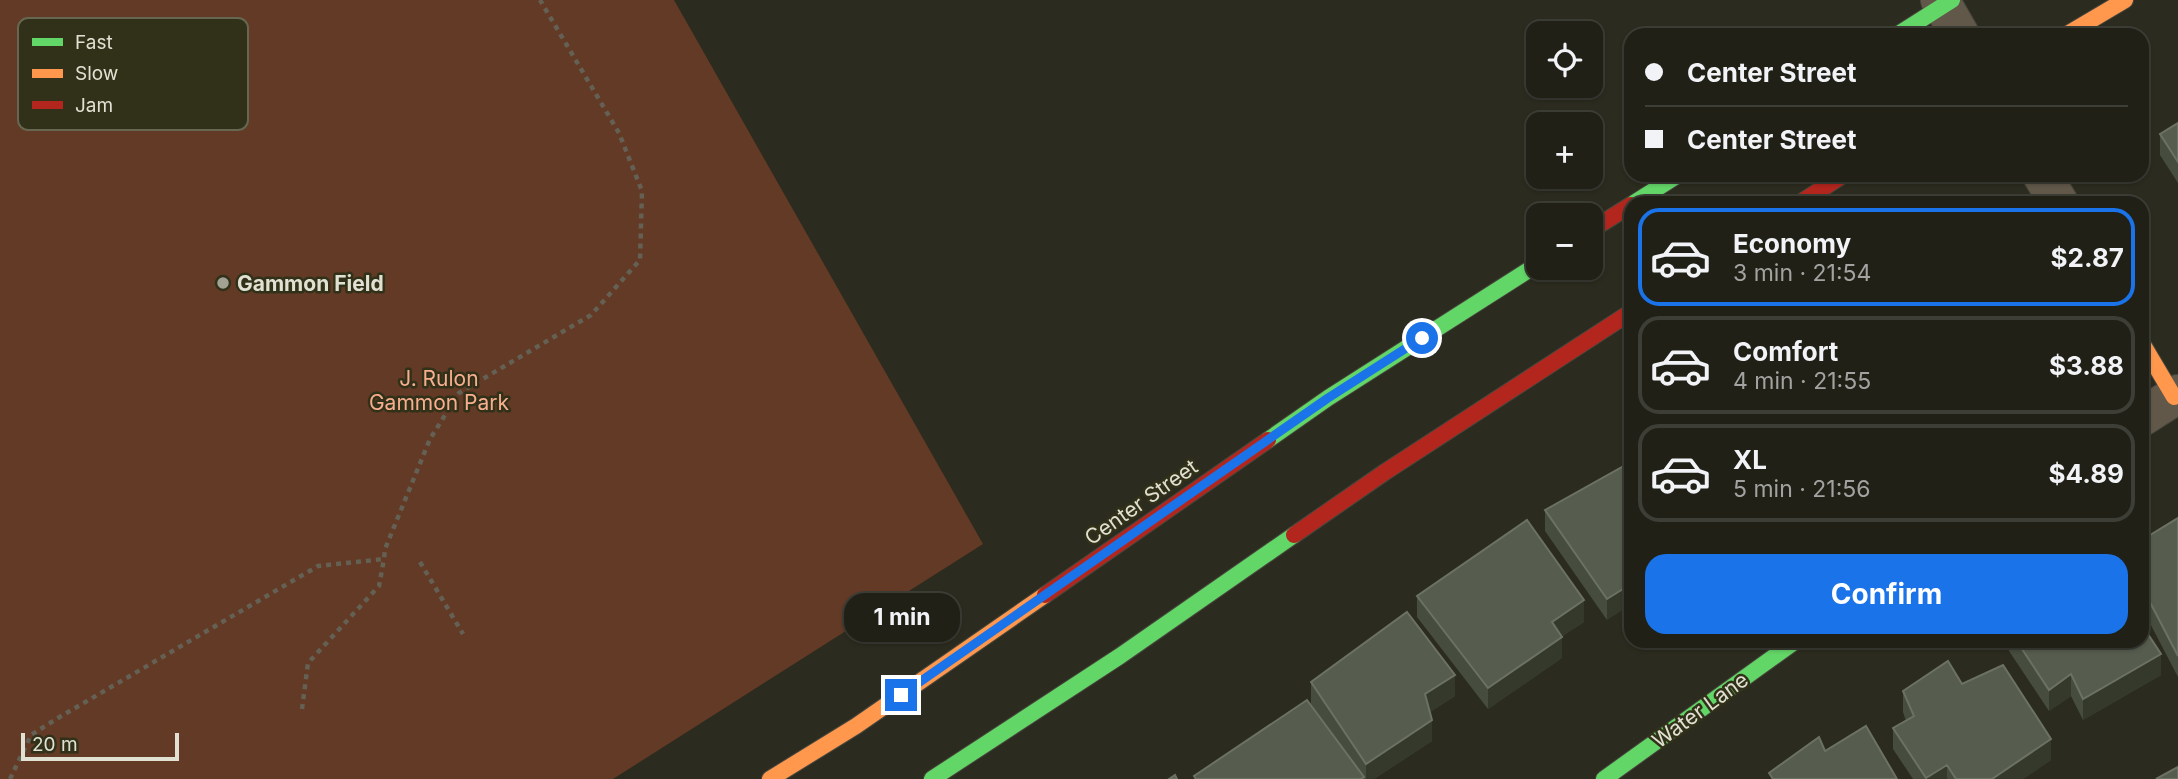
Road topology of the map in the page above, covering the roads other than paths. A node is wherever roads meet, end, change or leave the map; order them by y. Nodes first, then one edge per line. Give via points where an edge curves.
1 (2125, 0) edge
2 (1949, 10) edge
3 (1912, 28) edge
4 (2078, 28) edge
5 (1667, 182) edge
6 (1832, 182) edge
7 (1645, 196) edge
8 (1811, 196) edge
9 (1624, 209) edge
10 (1603, 222) edge
11 (1526, 272) edge
12 (1624, 317) edge
13 (2149, 354) edge
14 (2176, 396) edge
15 (2149, 413) edge
16 (1786, 648) edge
17 (770, 779) edge
18 (932, 779) edge
19 (1604, 779) edge

1 - 4 main road
2 - 3 main road
5 - 7 main road
6 - 8 main road
9 - 10 main road
11 - 17 main road, Center Street via 1328,398 856,726
12 - 18 main road via 1385,472 1120,656
13 - 14 main road
14 - 15 street
16 - 19 main road, Water Lane

